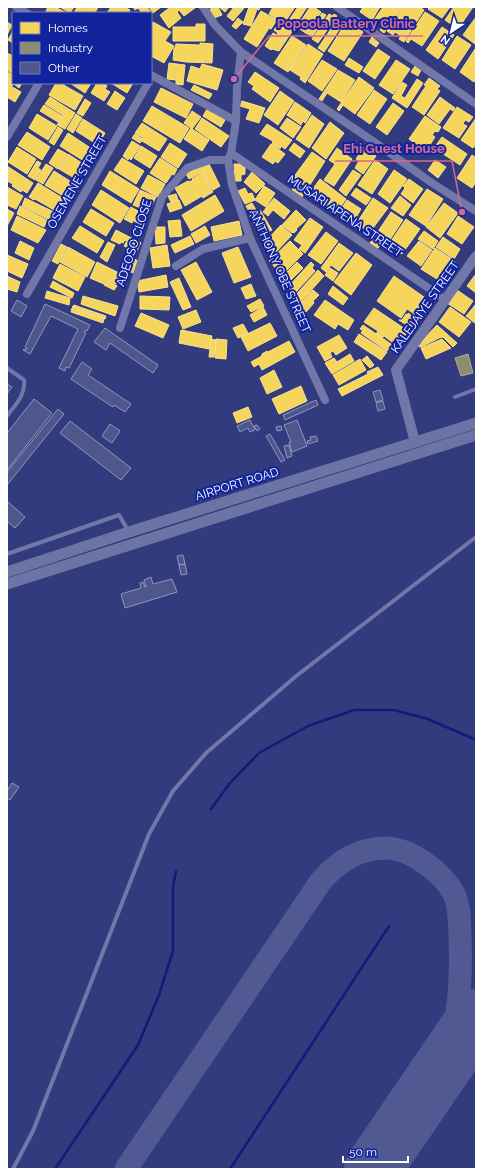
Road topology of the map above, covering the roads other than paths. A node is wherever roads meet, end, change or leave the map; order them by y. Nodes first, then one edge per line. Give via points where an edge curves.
1 (16, 7) edge
2 (203, 7) edge
3 (337, 7) edge
4 (25, 12) edge
5 (241, 52) junction
6 (152, 79) edge
7 (39, 84) edge
8 (148, 84) edge
9 (476, 104) edge
10 (236, 121) junction
11 (7, 137) edge
12 (229, 157) junction
13 (476, 211) edge
14 (250, 238) junction
15 (476, 256) edge
16 (176, 266) dead end
17 (27, 294) dead end
18 (446, 300) junction
19 (120, 328) dead end
20 (7, 368) edge
21 (476, 389) edge
22 (455, 396) dead end
23 (325, 400) dead end
24 (7, 416) edge
25 (476, 423) edge
26 (476, 435) edge
27 (415, 442) junction
28 (129, 532) junction
29 (476, 537) edge
30 (7, 554) edge
31 (7, 572) edge
32 (7, 584) edge
33 (13, 1169) edge

1 - 4 street
2 - 5 street
3 - 9 street
5 - 10 street, ANTHONY OBE STREET
5 - 13 street
6 - 10 street
7 - 11 street
8 - 17 street, OSEMENE STREET
10 - 12 street, ANTHONY OBE STREET
12 - 14 street, ANTHONY OBE STREET via 232,185
12 - 18 street, MUSARI APENA STREET
12 - 19 street, ADEOSO CLOSE via 187,168 162,197
14 - 16 street via 203,249
14 - 23 street, ANTHONY OBE STREET
15 - 18 street, KALEJAIYE STREET
18 - 27 street, KALEJAIYE STREET via 396,370
20 - 24 lane via 24,380 25,388 23,395
21 - 22 lane
25 - 27 main road, AIRPORT ROAD
26 - 32 main road, AIRPORT ROAD
27 - 28 main road, AIRPORT ROAD
28 - 30 lane via 120,516
28 - 31 main road, AIRPORT ROAD
29 - 33 lane via 295,677 206,753 173,791 148,834 33,1131

